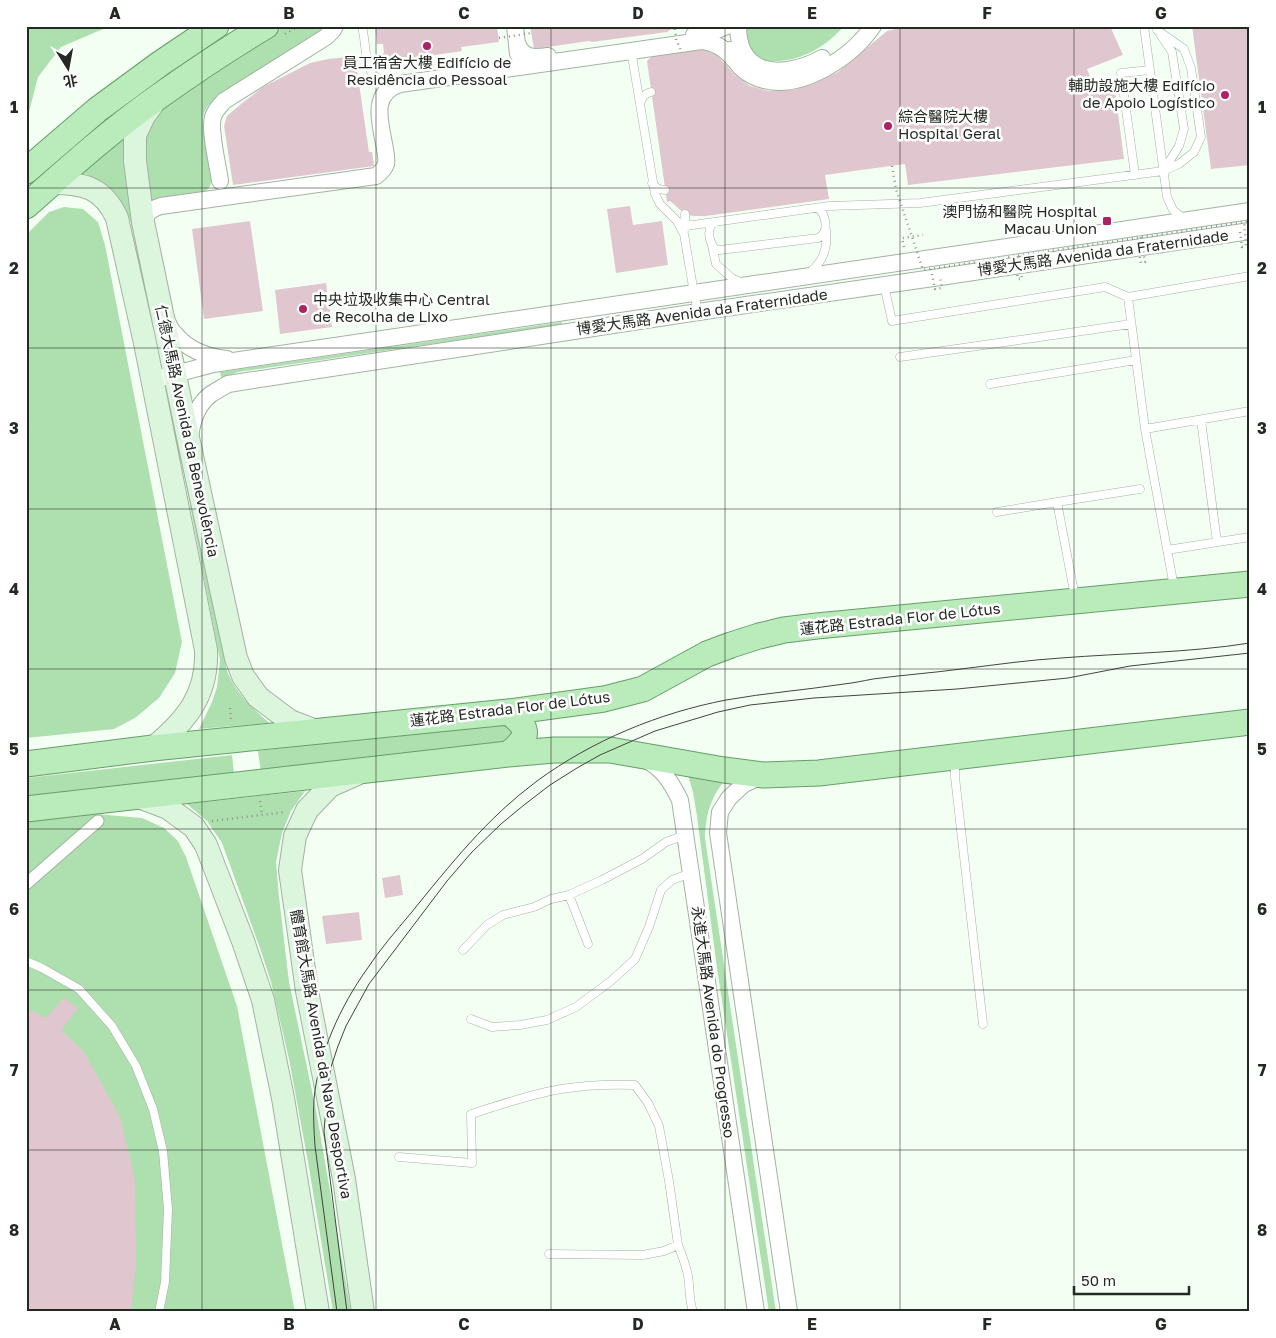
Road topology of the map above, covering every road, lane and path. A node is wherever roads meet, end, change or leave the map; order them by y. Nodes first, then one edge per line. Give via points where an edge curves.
1 (216, 26) edge
2 (266, 26) edge
3 (335, 26) edge
4 (362, 26) edge
5 (515, 26) edge
6 (727, 26) edge
7 (738, 26) edge
8 (860, 26) edge
9 (873, 26) edge
10 (1144, 26) edge
11 (1156, 28) edge
12 (675, 29) dead end
13 (531, 33) dead end
14 (499, 38) dead end
15 (517, 43) junction
16 (686, 47) junction
17 (631, 48) junction
18 (735, 61) junction
19 (508, 70) junction
20 (1150, 70) junction
21 (411, 82) junction
22 (637, 86) junction
23 (156, 97) junction
24 (640, 104) junction
25 (892, 166) dead end
26 (26, 170) edge
27 (1163, 171) junction
28 (1135, 175) junction
29 (220, 181) joint
30 (52, 183) junction
31 (652, 183) junction
32 (665, 190) dead end
33 (209, 200) junction
34 (26, 206) edge
35 (818, 208) junction
36 (685, 214) dead end
37 (1185, 220) junction
38 (678, 221) junction
39 (143, 222) junction
40 (718, 222) junction
41 (1247, 223) edge
42 (686, 225) junction
43 (826, 230) junction
44 (912, 236) junction
45 (687, 242) junction
46 (1140, 242) junction
47 (711, 243) junction
48 (1017, 260) junction
49 (906, 262) junction
50 (936, 273) junction
51 (1250, 276) edge
52 (805, 277) junction
53 (748, 285) junction
54 (884, 285) junction
55 (694, 293) junction
56 (808, 296) junction
57 (1128, 297) junction
58 (698, 312) junction
59 (163, 314) junction
60 (1131, 324) junction
61 (900, 357) dead end
62 (239, 360) junction
63 (1136, 360) junction
64 (175, 374) junction
65 (152, 380) junction
66 (990, 384) dead end
67 (1250, 411) edge
68 (1201, 420) junction
69 (1145, 429) junction
70 (189, 442) junction
71 (1140, 489) dead end
72 (1057, 502) junction
73 (997, 512) dead end
74 (1250, 536) edge
75 (1217, 542) junction
76 (1167, 550) junction
77 (1250, 584) edge
78 (1174, 592) junction
79 (1075, 602) junction
80 (230, 708) dead end
81 (508, 712) junction
82 (1250, 722) edge
83 (316, 731) junction
84 (233, 739) junction
85 (153, 748) junction
86 (633, 753) junction
87 (508, 754) junction
88 (955, 757) junction
89 (26, 764) edge
90 (365, 771) junction
91 (764, 775) junction
92 (257, 783) junction
93 (136, 796) junction
94 (26, 808) edge
95 (262, 814) junction
96 (304, 817) junction
97 (98, 821) dead end
98 (196, 830) junction
99 (685, 835) junction
100 (691, 873) junction
101 (26, 884) edge
102 (569, 895) junction
103 (588, 944) dead end
104 (463, 950) dead end
105 (26, 961) edge
106 (471, 1019) dead end
107 (983, 1024) dead end
108 (399, 1157) dead end
109 (678, 1245) junction
110 (549, 1254) dead end
111 (159, 1312) edge
112 (318, 1312) edge
113 (363, 1312) edge
114 (693, 1312) edge
115 (756, 1312) edge
116 (789, 1312) edge

1 - 26 main road via 96,110
2 - 23 main road
3 - 29 street via 326,37 217,108 212,132
4 - 21 lane via 368,69 373,75 382,80
5 - 15 street
6 - 17 street
6 - 18 street
7 - 8 street via 740,44 749,61 757,67 782,70 817,61 833,52
9 - 18 street via 845,56 803,78 770,82 755,78
10 - 20 lane
11 - 27 lane via 1172,52 1184,129 1179,146
11 - 27 lane via 1184,49 1191,68 1201,137 1194,152
12 - 16 path, bridge via 676,40
13 - 14 path, bridge
15 - 17 street via 525,54 534,58
15 - 19 street via 518,54
16 - 17 street
16 - 18 street via 710,41 725,49
17 - 19 street
17 - 22 lane
19 - 21 street
20 - 27 lane
20 - 28 lane via 1121,73
21 - 33 street via 394,86 382,97 380,118 386,163 376,176
22 - 24 lane
22 - 24 lane via 651,92 642,97
23 - 30 main road
23 - 39 main road, 仁德大馬路 Avenida da Benevolência via 135,135
24 - 31 lane
25 - 44 path, bridge
27 - 28 lane
27 - 37 lane via 1167,197 1173,210
28 - 35 lane via 920,203
29 - 33 street via 220,192
30 - 34 main road
30 - 65 main road, 仁德大馬路 Avenida da Benevolência via 82,186 96,192 112,207
31 - 32 lane
31 - 38 lane via 658,200
33 - 39 street via 161,206 148,212
35 - 40 lane
35 - 43 lane via 823,213
36 - 42 lane
37 - 41 street, 博愛大馬路 Avenida da Fraternidade
37 - 49 street, 博愛大馬路 Avenida da Fraternidade
38 - 42 lane
38 - 45 lane
39 - 59 main road, 仁德大馬路 Avenida da Benevolência
40 - 42 lane
40 - 47 lane via 709,227
41 - 41 path, bridge via 1246,246 1242,247
41 - 46 street, 博愛大馬路 Avenida da Fraternidade
41 - 46 path, bridge
42 - 45 lane
43 - 47 lane via 818,238 724,250 716,250
43 - 52 lane via 825,250
44 - 49 path via 923,235 902,238
44 - 50 path, bridge via 923,270
45 - 55 lane
46 - 46 path, bridge via 1145,262 1141,262
46 - 48 street, 博愛大馬路 Avenida da Fraternidade
46 - 48 path, bridge
47 - 53 lane via 716,264 734,279
48 - 48 path, bridge via 1022,278 1018,279
48 - 50 street, 博愛大馬路 Avenida da Fraternidade
48 - 50 path, bridge
49 - 52 street, 博愛大馬路 Avenida da Fraternidade
50 - 50 path, bridge via 935,289 942,288
50 - 54 street, 博愛大馬路 Avenida da Fraternidade
51 - 57 lane
52 - 53 street, 博愛大馬路 Avenida da Fraternidade
52 - 56 street
53 - 55 street, 博愛大馬路 Avenida da Fraternidade
54 - 56 street, 博愛大馬路 Avenida da Fraternidade
54 - 57 lane via 892,321 1105,287
55 - 58 lane
55 - 62 street, 博愛大馬路 Avenida da Fraternidade
56 - 58 street, 博愛大馬路 Avenida da Fraternidade
57 - 60 lane
58 - 70 street, 博愛大馬路 Avenida da Fraternidade via 228,384 210,395 198,408 191,424
59 - 62 street, 博愛大馬路 Avenida da Fraternidade via 174,334 193,350 215,358
59 - 64 main road, 仁德大馬路 Avenida da Benevolência
60 - 61 lane
60 - 63 lane
62 - 64 street, 博愛大馬路 Avenida da Fraternidade
63 - 66 lane
63 - 69 lane
64 - 65 street, 博愛大馬路 Avenida da Fraternidade
64 - 70 main road, 仁德大馬路 Avenida da Benevolência
65 - 85 main road, 仁德大馬路 Avenida da Benevolência via 207,665 197,699 177,726
67 - 68 lane
68 - 69 lane
68 - 75 lane
69 - 76 lane
70 - 83 main road, 仁德大馬路 Avenida da Benevolência via 236,658 243,676 258,698 290,721
71 - 72 lane
72 - 73 lane
72 - 79 lane
74 - 75 lane
75 - 76 lane
76 - 78 lane
77 - 78 main road, 蓮花路 Estrada Flor de Lótus
78 - 79 main road, 蓮花路 Estrada Flor de Lótus
79 - 81 main road, 蓮花路 Estrada Flor de Lótus via 784,630 706,654 643,689 604,700
80 - 84 path
81 - 83 main road, 蓮花路 Estrada Flor de Lótus
81 - 87 main road via 524,726 522,741
82 - 88 main road
83 - 84 main road, 蓮花路 Estrada Flor de Lótus
84 - 85 main road, 蓮花路 Estrada Flor de Lótus
85 - 89 main road, 蓮花路 Estrada Flor de Lótus
86 - 87 main road via 554,750
86 - 91 main road
86 - 99 street, 永進大馬路 Avenida do Progresso via 653,763 670,780 680,800
87 - 90 main road
88 - 91 main road via 819,773
88 - 107 lane
90 - 92 main road
90 - 96 main road, 體育館大馬路 Avenida da Nave Desportiva via 330,786
91 - 116 street via 744,784 729,798 720,812 718,833
92 - 93 main road
92 - 95 path
93 - 94 main road
93 - 98 main road via 168,808
95 - 96 path via 291,811
95 - 98 path via 206,821
96 - 113 main road, 體育館大馬路 Avenida da Nave Desportiva via 294,836 290,870 307,991 344,1179
97 - 101 street
98 - 112 main road via 206,845 263,1000 283,1098
99 - 100 street, 永進大馬路 Avenida do Progresso
99 - 102 lane via 666,842 642,859
100 - 106 lane via 672,880 661,890 635,959 576,1007 547,1020 520,1025 492,1027
100 - 115 street, 永進大馬路 Avenida do Progresso
102 - 103 lane
102 - 104 lane via 503,915 487,924
105 - 111 lane via 79,990 112,1026 136,1066 153,1109 163,1150 168,1209 165,1282
108 - 109 lane via 472,1164 471,1114 561,1089 636,1085 659,1126
109 - 110 lane via 643,1255
109 - 114 lane via 688,1276

